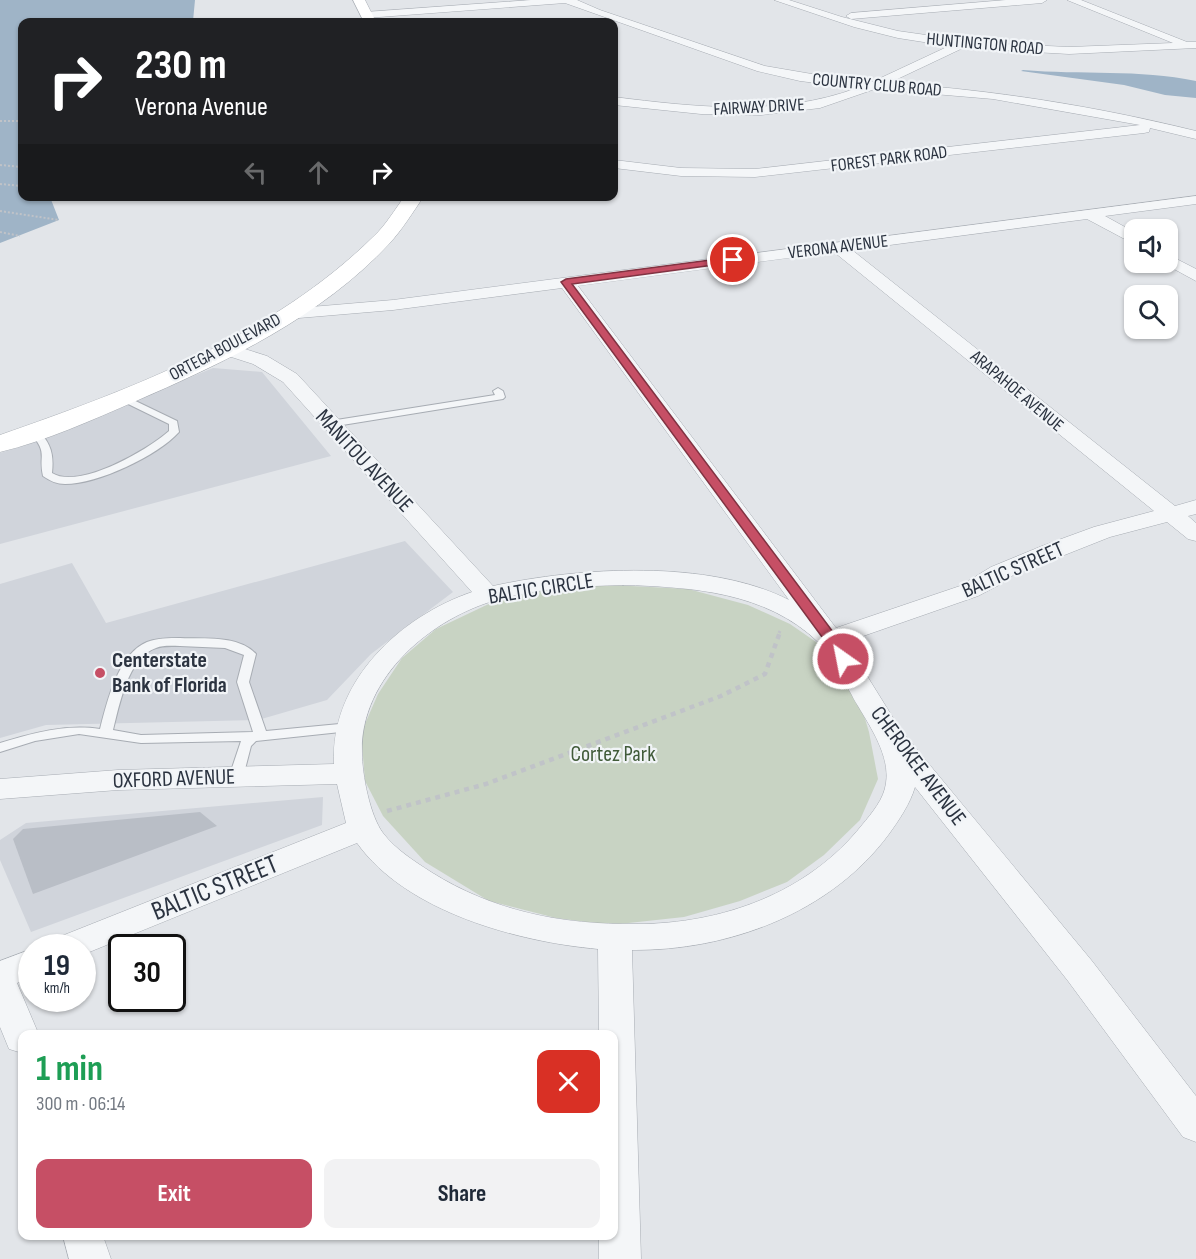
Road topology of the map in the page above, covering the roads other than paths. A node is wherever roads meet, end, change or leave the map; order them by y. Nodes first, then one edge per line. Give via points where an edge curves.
1 (359, 0) edge
2 (566, 0) edge
3 (572, 0) edge
4 (779, 0) edge
5 (1042, 0) edge
6 (1072, 0) edge
7 (540, 1) edge
8 (833, 17) junction
9 (368, 18) edge
10 (378, 18) edge
11 (592, 18) edge
12 (618, 22) edge
13 (964, 44) junction
14 (1192, 45) edge
15 (874, 86) junction
16 (618, 101) edge
17 (1165, 127) junction
18 (1196, 135) edge
19 (618, 165) edge
20 (1196, 200) edge
21 (408, 201) edge
22 (1090, 214) junction
23 (1124, 234) edge
24 (838, 247) junction
25 (1178, 265) edge
26 (344, 276) junction
27 (1196, 276) edge
28 (566, 282) junction
29 (372, 307) junction
30 (287, 314) junction
31 (226, 349) junction
32 (498, 391) dead end
33 (123, 398) junction
34 (330, 424) junction
35 (35, 432) junction
36 (0, 444) edge
37 (1196, 507) edge
38 (1169, 513) junction
39 (1196, 534) edge
40 (488, 595) junction
41 (831, 639) junction
42 (351, 727) junction
43 (105, 734) junction
44 (257, 736) junction
45 (890, 736) junction
46 (0, 748) edge
47 (349, 774) junction
48 (236, 777) junction
49 (0, 789) edge
50 (373, 820) junction
51 (96, 935) edge
52 (615, 939) junction
53 (18, 968) edge
54 (0, 975) edge
55 (0, 983) edge
56 (19, 1030) edge
57 (616, 1030) edge
58 (1196, 1125) edge
59 (618, 1131) edge
60 (84, 1240) edge
61 (90, 1259) edge
62 (620, 1259) edge

1 - 9 main road
2 - 3 street
2 - 7 street
2 - 11 street, COUNTRY CLUB ROAD
4 - 8 street, HUNTINGTON ROAD
5 - 8 street
6 - 14 street
7 - 10 street
8 - 13 street, HUNTINGTON ROAD via 887,32
12 - 15 street, COUNTRY CLUB ROAD via 637,25 766,70
13 - 14 street, HUNTINGTON ROAD via 1089,50
13 - 15 street, FAIRWAY DRIVE
15 - 16 street, FAIRWAY DRIVE via 835,100 773,109 707,111
15 - 17 street, COUNTRY CLUB ROAD via 1027,100
17 - 18 street, COUNTRY CLUB ROAD
17 - 19 street, FOREST PARK ROAD via 755,173 681,172
20 - 22 street, VERONA AVENUE
21 - 26 main road, ORTEGA BOULEVARD via 404,216 388,235
22 - 23 street
22 - 24 street, VERONA AVENUE
24 - 28 street, VERONA AVENUE
24 - 38 street, ARAPAHOE AVENUE
25 - 27 street
26 - 29 street, VERONA AVENUE via 342,297
26 - 30 main road, ORTEGA BOULEVARD
28 - 29 street, VERONA AVENUE
28 - 41 street, CHEROKEE AVENUE
29 - 30 street, VERONA AVENUE
30 - 31 main road, ORTEGA BOULEVARD
31 - 33 main road, ORTEGA BOULEVARD
31 - 34 street, MANITOU AVENUE via 260,360 290,378
32 - 34 lane via 500,397
33 - 35 main road, ORTEGA BOULEVARD
33 - 35 lane via 174,423 174,432 148,452 66,482 47,474 47,449
34 - 40 street, MANITOU AVENUE
35 - 36 main road, ORTEGA BOULEVARD
37 - 38 street, BALTIC STREET
38 - 39 street, ARAPAHOE AVENUE
38 - 41 street, BALTIC STREET via 1050,551 1000,572 969,591
40 - 41 street, BALTIC CIRCLE via 543,584 614,579 715,585 760,596 798,614
40 - 42 street, BALTIC CIRCLE via 446,613 395,650 369,682
41 - 45 street, CHEROKEE AVENUE
42 - 44 lane
42 - 47 street, BALTIC CIRCLE via 347,744
43 - 44 lane via 141,739
43 - 44 lane via 119,686 133,659 149,645 192,642 237,645 250,654 243,682
43 - 46 lane via 79,730 34,737
44 - 48 lane via 245,745
45 - 52 street, BALTIC CIRCLE via 901,780 894,802 865,846 825,882 736,922 676,935
45 - 58 street, CHEROKEE AVENUE via 1080,971
47 - 48 street, OXFORD AVENUE
47 - 50 street, BALTIC CIRCLE
48 - 49 street, OXFORD AVENUE
50 - 51 street, BALTIC STREET
50 - 52 street, BALTIC CIRCLE via 386,857 425,885 484,912 534,928
52 - 57 street
53 - 54 street
55 - 56 street
59 - 62 street
60 - 61 street

